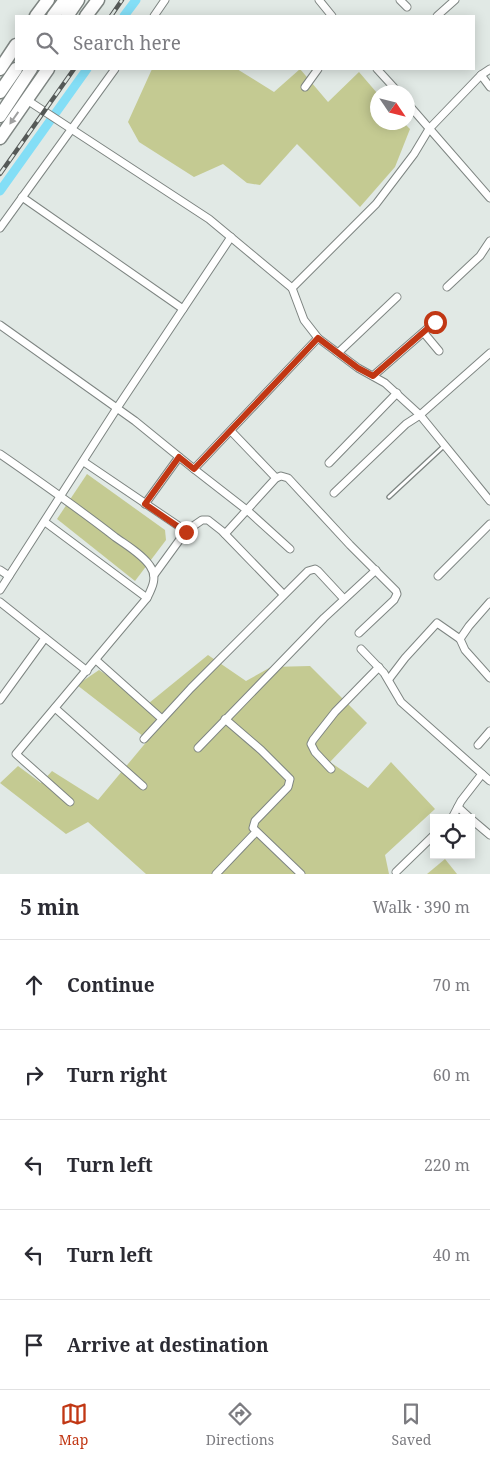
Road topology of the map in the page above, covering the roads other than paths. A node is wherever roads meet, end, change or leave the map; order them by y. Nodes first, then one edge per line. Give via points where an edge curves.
1 (48, 0) edge
2 (65, 0) edge
3 (78, 0) edge
4 (98, 0) edge
5 (164, 0) edge
6 (318, 0) edge
7 (400, 0) edge
8 (454, 0) edge
9 (407, 7) dead end
10 (37, 15) edge
11 (54, 15) edge
12 (68, 15) edge
13 (87, 15) edge
14 (155, 15) edge
15 (331, 15) edge
16 (438, 15) edge
17 (15, 46) edge
18 (490, 68) edge
19 (0, 69) edge
20 (15, 70) edge
21 (30, 70) edge
22 (47, 70) edge
23 (114, 70) edge
24 (317, 70) edge
25 (378, 70) edge
26 (481, 75) junction
27 (392, 85) edge
28 (305, 87) dead end
29 (490, 87) edge
30 (0, 92) edge
31 (27, 100) junction
32 (415, 112) edge
33 (0, 116) edge
34 (429, 129) junction
35 (72, 130) junction
36 (0, 138) edge
37 (22, 198) junction
38 (490, 198) edge
39 (0, 228) edge
40 (231, 237) junction
41 (490, 241) edge
42 (446, 287) dead end
43 (292, 288) junction
44 (397, 297) dead end
45 (183, 308) junction
46 (435, 322) dead end
47 (0, 326) edge
48 (424, 333) junction
49 (318, 338) junction
50 (439, 351) dead end
51 (490, 353) edge
52 (338, 354) junction
53 (373, 376) junction
54 (397, 394) junction
55 (117, 408) junction
56 (420, 415) junction
57 (231, 430) junction
58 (445, 445) junction
59 (0, 454) edge
60 (179, 457) junction
61 (84, 462) junction
62 (329, 463) dead end
63 (194, 469) junction
64 (276, 478) junction
65 (490, 487) edge
66 (483, 492) junction
67 (334, 493) dead end
68 (62, 495) junction
69 (389, 497) dead end
70 (490, 501) edge
71 (145, 504) junction
72 (248, 511) junction
73 (45, 522) junction
74 (490, 524) edge
75 (186, 532) junction
76 (225, 534) junction
77 (290, 549) dead end
78 (0, 570) edge
79 (376, 570) junction
80 (154, 575) junction
81 (9, 576) junction
82 (438, 576) dead end
83 (0, 590) edge
84 (283, 594) junction
85 (147, 598) junction
86 (344, 599) junction
87 (0, 602) edge
88 (490, 603) edge
89 (359, 633) dead end
90 (45, 638) junction
91 (460, 639) junction
92 (361, 649) dead end
93 (96, 660) junction
94 (379, 667) junction
95 (87, 671) junction
96 (490, 678) edge
97 (389, 679) junction
98 (0, 700) edge
99 (55, 708) junction
100 (226, 719) junction
101 (162, 720) junction
102 (490, 731) edge
103 (144, 739) dead end
104 (478, 745) dead end
105 (198, 748) dead end
106 (331, 769) dead end
107 (482, 774) junction
108 (490, 781) edge
109 (143, 786) dead end
110 (70, 802) dead end
111 (458, 807) junction
112 (454, 814) edge
113 (466, 814) edge
114 (475, 821) edge
115 (256, 832) junction
116 (490, 834) edge
117 (430, 840) edge
118 (396, 872) dead end
119 (216, 874) edge
120 (301, 874) edge

1 - 10 highway
2 - 11 highway
3 - 12 highway
4 - 13 highway
5 - 14 street
6 - 15 street
7 - 9 street
8 - 16 street
17 - 19 highway
18 - 26 street
20 - 30 highway
21 - 33 highway
22 - 31 highway
23 - 35 street
24 - 28 street
25 - 27 street
26 - 29 street
26 - 34 street
31 - 35 street
31 -> 36 highway
32 - 34 street
34 - 38 street
34 - 43 street via 376,204
35 - 37 street
35 - 40 street via 199,212
37 - 39 street
37 - 45 street
40 - 43 street
40 - 45 street
41 - 42 street via 480,256
43 - 49 street via 304,320
44 - 52 street
45 - 55 street
46 - 48 street
47 - 55 street
48 - 50 street
48 - 53 street
49 - 52 street
49 - 57 street
51 - 56 street
52 - 53 street
53 - 54 street
54 - 56 street
54 - 62 street
55 - 60 street
55 - 61 street
56 - 58 street
56 - 67 street via 406,424
57 - 63 street
57 - 64 street
58 - 66 street
58 - 69 lane
59 - 68 street
60 - 63 street
60 - 71 street
61 - 68 street
61 - 71 street
63 - 72 street
64 - 72 street
64 - 79 street via 288,478
65 - 66 street
66 - 70 street
68 - 73 street
68 - 80 street via 137,553
71 - 75 street
72 - 76 street
72 - 77 street
73 - 81 street
73 - 85 street
74 - 82 street
75 - 76 street via 202,520 208,520
75 - 80 street
76 - 84 street
78 - 81 street
79 - 86 street
79 - 89 street via 397,594
80 - 85 street via 154,584
81 - 83 street
84 - 86 street via 308,571 315,569
84 - 101 street
85 - 93 street
86 - 100 street
87 - 90 street
88 - 91 street
90 - 95 street
90 - 98 street
91 - 96 street via 464,650
91 - 97 street via 437,624
92 - 94 street
93 - 95 street
93 - 101 street
94 - 97 street
94 - 106 street via 313,740 315,752
95 - 99 street
97 - 107 street via 401,702
99 - 109 street
99 - 110 street via 16,754
100 - 105 street
100 - 115 street via 290,779 288,787 255,822 253,828
101 - 103 street
102 - 104 street
107 - 108 street
107 - 111 street
111 - 112 street
111 - 113 street
114 - 116 street
115 - 119 street
115 - 120 street
117 - 118 street

